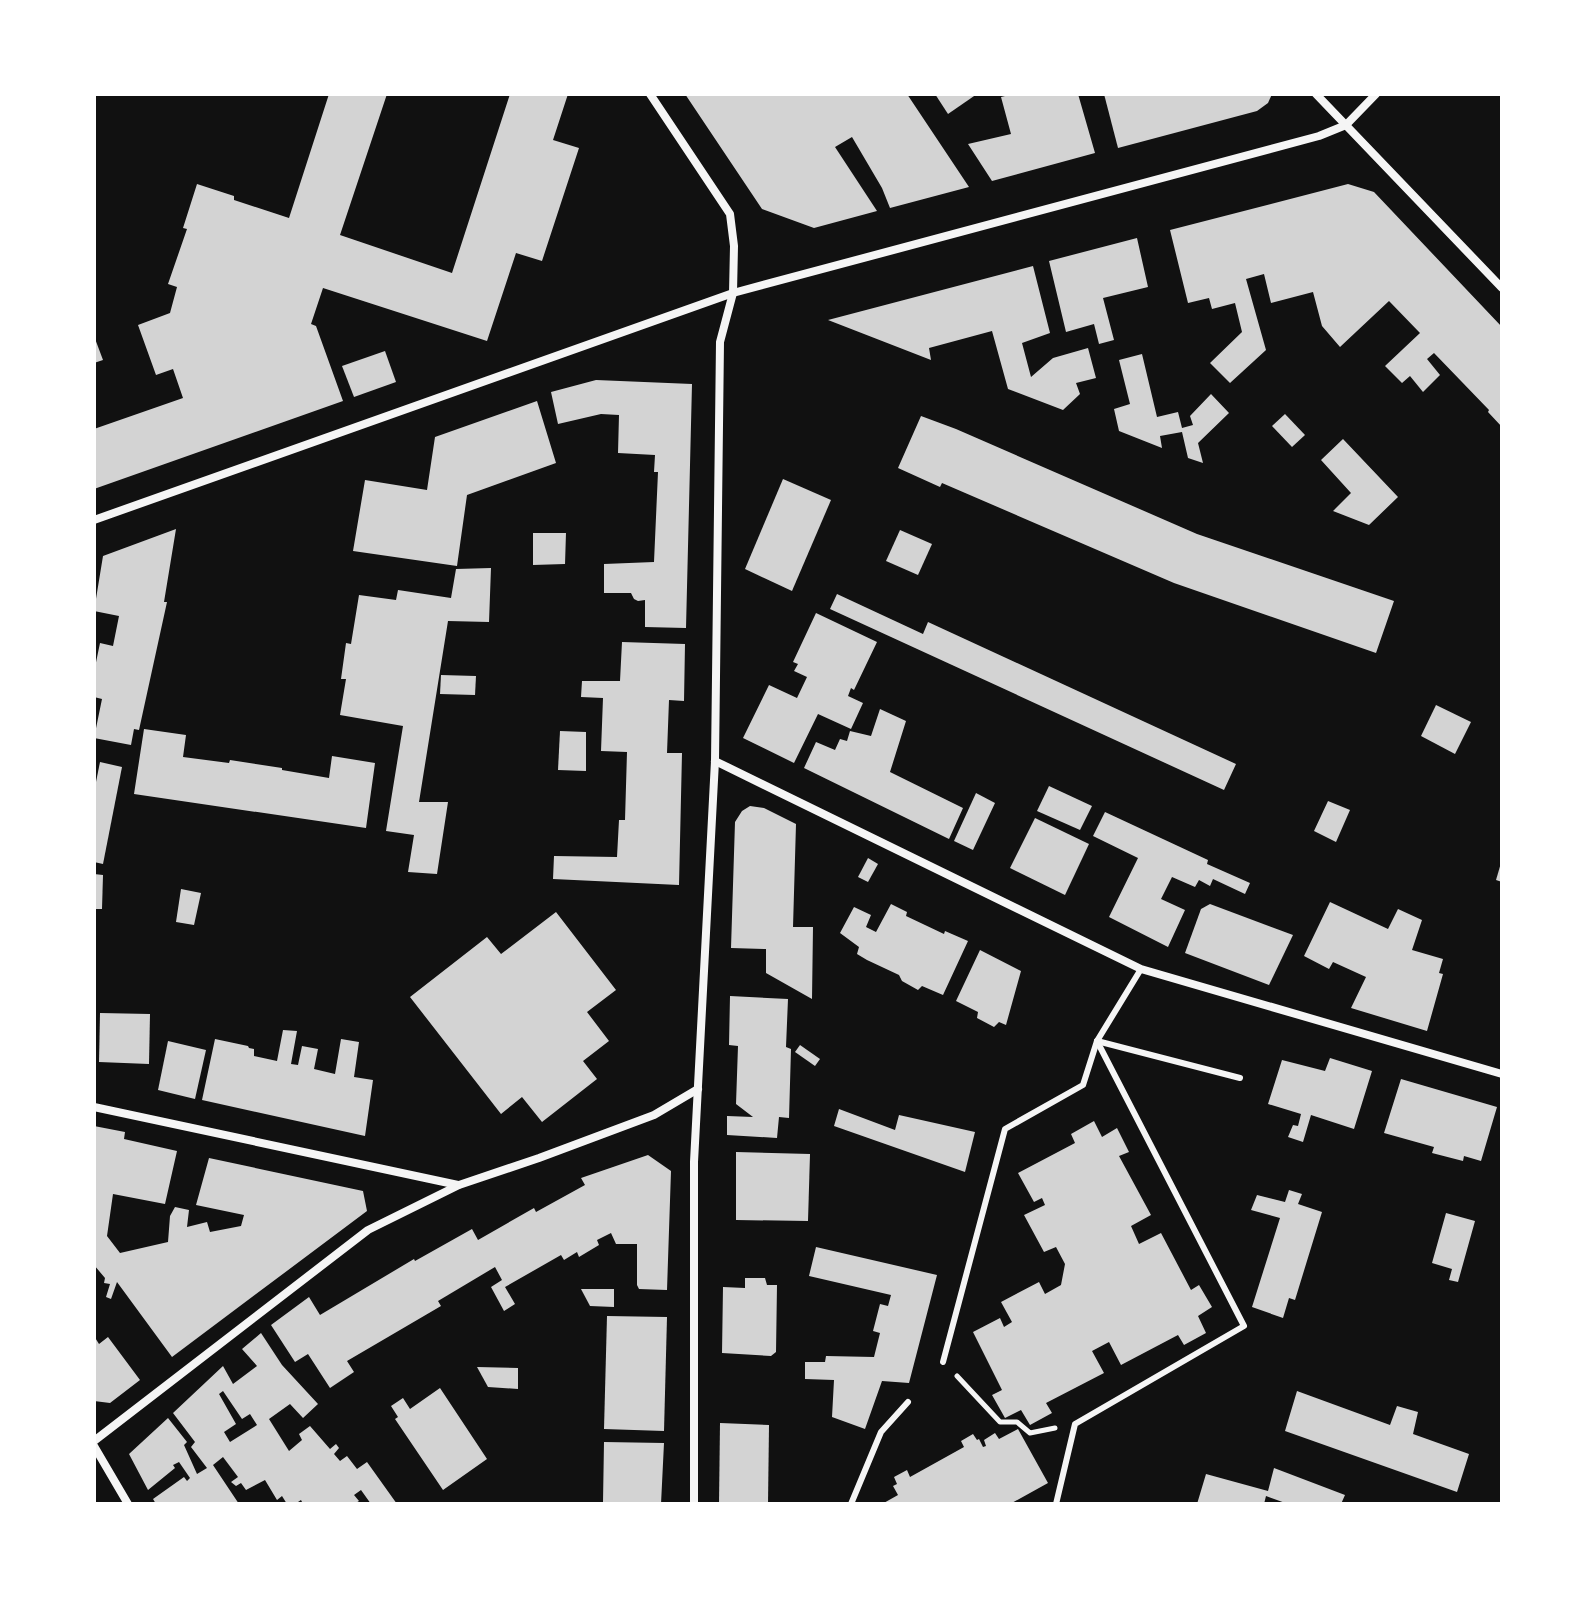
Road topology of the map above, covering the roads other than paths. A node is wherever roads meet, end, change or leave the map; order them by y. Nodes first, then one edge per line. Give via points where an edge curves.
1 (650, 94) edge
2 (1316, 94) edge
3 (1376, 94) edge
4 (1346, 125) junction
5 (1502, 288) edge
6 (733, 293) junction
7 (94, 520) edge
8 (715, 761) junction
9 (1141, 969) junction
10 (1097, 1041) junction
11 (1502, 1074) edge
12 (1240, 1078) dead end
13 (698, 1089) junction
14 (94, 1107) edge
15 (459, 1185) junction
16 (943, 1362) road end
17 (908, 1402) dead end
18 (94, 1443) edge
19 (128, 1504) edge
20 (694, 1504) edge
21 (851, 1504) edge
22 (1056, 1504) edge

1 - 6 street via 730,214
2 - 4 street
3 - 4 street
4 - 5 street
4 - 6 street
6 - 7 street
6 - 8 street via 720,342
8 - 9 street
8 - 13 street
9 - 10 lane
9 - 11 street
10 - 12 lane
10 - 16 lane via 1083,1085 1005,1129
10 - 22 lane via 1244,1326 1075,1424
13 - 15 street via 654,1115
13 - 20 street
14 - 15 street
15 - 18 street via 368,1230
17 - 21 lane via 881,1432
18 - 19 street

